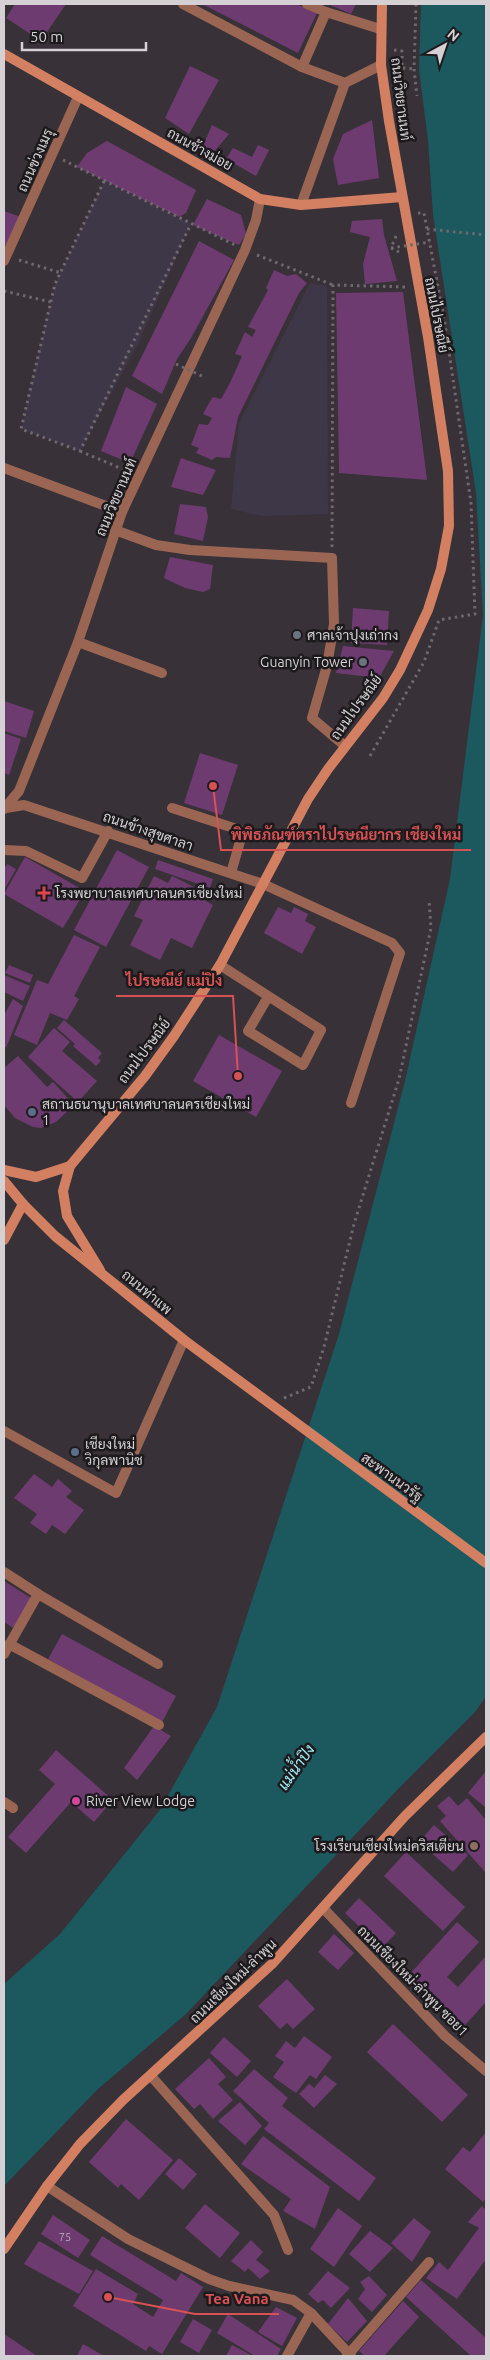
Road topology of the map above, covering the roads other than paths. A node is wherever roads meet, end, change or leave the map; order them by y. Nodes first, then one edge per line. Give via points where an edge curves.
1 (183, 4) edge
2 (307, 4) edge
3 (382, 4) edge
4 (326, 12) junction
5 (380, 29) junction
6 (4, 54) edge
7 (381, 65) junction
8 (302, 67) junction
9 (345, 83) junction
10 (78, 97) junction
11 (402, 197) junction
12 (260, 199) junction
13 (301, 205) junction
14 (5, 258) edge
15 (4, 468) edge
16 (122, 512) junction
17 (115, 530) junction
18 (78, 642) junction
19 (162, 674) dead end
20 (345, 746) junction
21 (19, 791) junction
22 (24, 805) junction
23 (5, 808) edge
24 (172, 808) dead end
25 (108, 831) junction
26 (4, 850) edge
27 (231, 873) junction
28 (263, 884) junction
29 (220, 965) junction
30 (268, 997) junction
31 (350, 1103) dead end
32 (70, 1166) junction
33 (4, 1170) edge
34 (4, 1181) edge
35 (23, 1204) junction
36 (4, 1240) edge
37 (100, 1270) junction
38 (184, 1340) junction
39 (282, 1413) joint
40 (4, 1431) edge
41 (486, 1563) edge
42 (4, 1572) edge
43 (38, 1594) junction
44 (9, 1644) junction
45 (4, 1654) edge
46 (158, 1664) dead end
47 (160, 1725) dead end
48 (486, 1737) edge
49 (323, 1908) junction
50 (486, 2071) edge
51 (151, 2076) junction
52 (47, 2186) junction
53 (4, 2249) edge
54 (288, 2250) dead end
55 (429, 2262) dead end
56 (311, 2313) junction
57 (287, 2356) edge
58 (349, 2356) edge

1 - 8 street
2 - 4 street
3 - 5 street, ถนนวิชยานนท์
4 - 5 street
4 - 8 street
5 - 7 street, ถนนวิชยานนท์
6 - 10 street, ถนนช้างม่อย
7 - 9 street
7 - 11 street, ถนนวิชยานนท์
8 - 9 street
9 - 13 street
10 - 12 street, ถนนช้างม่อย
10 - 14 street, ถนนข่วงเมรุ
11 - 13 street, ถนนช้างม่อย
11 - 20 street, ถนนไปรษณีย์ via 448,472 449,526 441,569 412,645 383,698
12 - 13 street, ถนนช้างม่อย
12 - 16 street, ถนนวิชยานนท์ via 245,250
15 - 16 street
16 - 17 street, ถนนวิชยานนท์
17 - 18 street, ถนนวิชยานนท์
17 - 20 street via 156,545 190,550 332,558 334,624 327,666 312,718
18 - 19 street
18 - 21 street, ถนนวิชยานนท์
20 - 28 street, ถนนไปรษณีย์ via 308,799
21 - 22 street
21 - 23 street, ถนนวิชยานนท์
22 - 23 street
22 - 25 street, ถนนข้างสุขศาลา
24 - 27 street via 243,831
25 - 26 street via 82,878 26,851
25 - 27 street, ถนนข้างสุขศาลา
27 - 28 street, ถนนข้างสุขศาลา
28 - 29 street, ถนนไปรษณีย์
28 - 31 street, ถนนข้างสุขศาลา via 392,943 400,953
29 - 30 street
29 - 32 street, ถนนไปรษณีย์ via 145,1076
30 - 30 street via 321,1030 303,1065 248,1031
32 - 33 street via 36,1177
32 - 37 street, ถนนไปรษณีย์ via 63,1191 67,1216
34 - 35 street, ถนนท่าแพ
35 - 36 street
35 - 37 street, ถนนท่าแพ via 66,1246
37 - 38 street, ถนนท่าแพ
38 - 39 street, ถนนท่าแพ
38 - 40 street via 116,1493
39 - 41 street, สะพานนวรัฐ
42 - 43 street
43 - 44 street
43 - 46 street
44 - 45 street
44 - 47 street
48 - 49 street, ถนนเชียงใหม่-ลำพูน via 405,1816
49 - 50 street, ถนนเชียงใหม่-ลำพูน ซอย1 via 445,2036
49 - 51 street, ถนนเชียงใหม่-ลำพูน via 273,1963
51 - 52 street, ถนนเชียงใหม่-ลำพูน via 122,2100 80,2144
51 - 54 street via 274,2215
52 - 53 street, ถนนเชียงใหม่-ลำพูน
52 - 56 street via 128,2239 208,2279 293,2300
55 - 58 street
56 - 57 street
56 - 58 street

